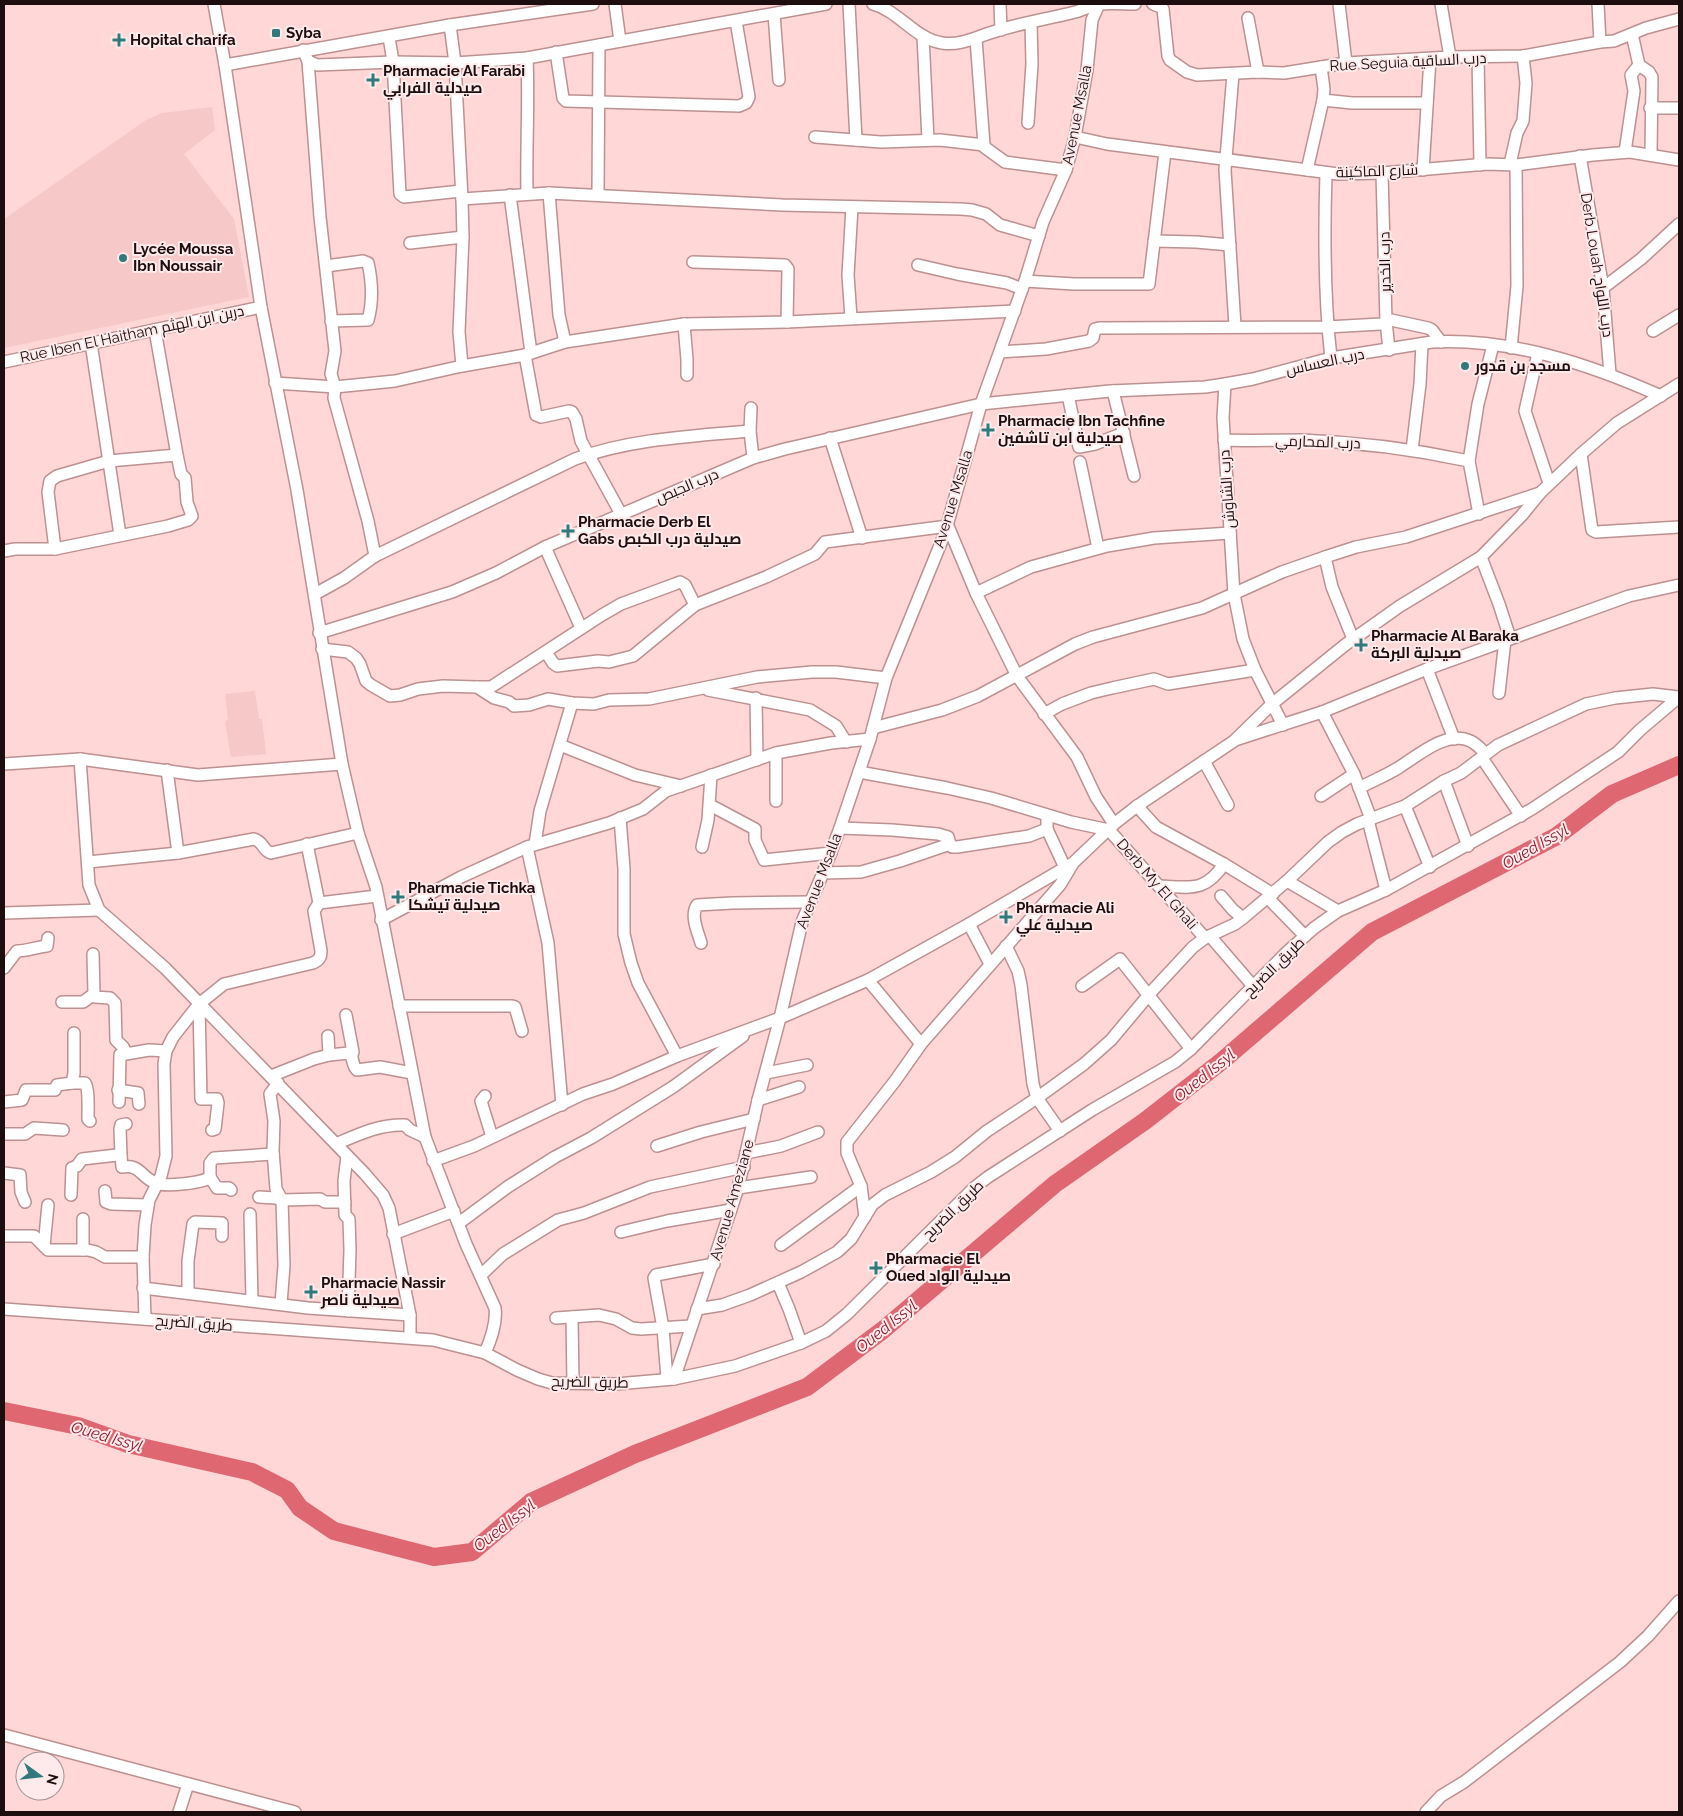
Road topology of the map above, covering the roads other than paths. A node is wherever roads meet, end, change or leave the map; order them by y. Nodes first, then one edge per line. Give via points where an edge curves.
1 (214, 4) edge
2 (593, 4) edge
3 (615, 4) edge
4 (826, 4) edge
5 (850, 4) edge
6 (873, 4) edge
7 (1000, 4) edge
8 (1098, 4) edge
9 (1135, 4) edge
10 (1153, 4) edge
11 (1339, 4) edge
12 (1441, 4) edge
13 (1598, 4) edge
14 (774, 14) junction
15 (1248, 18) dead end
16 (1679, 19) edge
17 (736, 21) junction
18 (1031, 23) junction
19 (450, 25) junction
20 (1001, 30) junction
21 (1632, 34) junction
22 (923, 36) junction
23 (389, 37) junction
24 (976, 39) junction
25 (620, 41) junction
26 (1600, 42) junction
27 (599, 45) junction
28 (303, 50) junction
29 (556, 52) junction
30 (1523, 56) junction
31 (1450, 57) junction
32 (1478, 57) junction
33 (527, 58) junction
34 (1430, 59) junction
35 (308, 61) junction
36 (393, 62) junction
37 (1346, 62) junction
38 (455, 64) junction
39 (225, 65) junction
40 (1639, 65) junction
41 (1321, 67) junction
42 (1258, 72) junction
43 (1233, 74) junction
44 (778, 80) dead end
45 (1323, 100) junction
46 (599, 102) junction
47 (1428, 103) junction
48 (1650, 108) junction
49 (1679, 108) edge
50 (1028, 123) dead end
51 (815, 137) dead end
52 (1076, 137) junction
53 (856, 140) junction
54 (928, 140) junction
55 (984, 144) junction
56 (1165, 152) junction
57 (1625, 152) junction
58 (1651, 154) junction
59 (1580, 156) junction
60 (1226, 159) junction
61 (1679, 160) edge
62 (1513, 164) junction
63 (1480, 165) junction
64 (1066, 170) junction
65 (1307, 170) junction
66 (1423, 170) junction
67 (1326, 173) junction
68 (1382, 174) junction
69 (527, 193) junction
70 (549, 193) junction
71 (598, 194) junction
72 (461, 195) junction
73 (510, 195) junction
74 (852, 207) junction
75 (1679, 224) edge
76 (1039, 236) junction
77 (463, 237) junction
78 (1154, 240) junction
79 (410, 243) dead end
80 (1230, 245) junction
81 (693, 262) dead end
82 (918, 265) dead end
83 (326, 266) junction
84 (1024, 285) junction
85 (1603, 288) junction
86 (261, 307) junction
87 (1015, 311) junction
88 (1679, 315) edge
89 (851, 318) junction
90 (331, 321) junction
91 (1386, 321) junction
92 (787, 322) junction
93 (684, 324) junction
94 (1235, 326) junction
95 (1327, 327) junction
96 (154, 330) junction
97 (1653, 331) dead end
98 (565, 342) junction
99 (1441, 342) junction
100 (91, 343) junction
101 (1422, 344) junction
102 (1493, 345) junction
103 (1511, 348) junction
104 (1389, 350) junction
105 (1000, 352) junction
106 (1538, 353) junction
107 (528, 354) junction
108 (1331, 358) junction
109 (4, 362) edge
110 (462, 366) junction
111 (1610, 374) junction
112 (686, 375) dead end
113 (275, 383) junction
114 (1225, 384) junction
115 (1679, 384) edge
116 (335, 387) junction
117 (1113, 391) junction
118 (1068, 395) junction
119 (1661, 396) junction
120 (981, 404) junction
121 (752, 408) dead end
122 (750, 431) junction
123 (1124, 433) junction
124 (830, 438) junction
125 (1224, 440) junction
126 (1412, 450) junction
127 (589, 454) junction
128 (1581, 454) junction
129 (176, 455) junction
130 (753, 458) junction
131 (1469, 460) junction
132 (108, 461) junction
133 (1080, 462) dead end
134 (1134, 476) dead end
135 (1550, 484) junction
136 (1540, 493) junction
137 (621, 514) junction
138 (1479, 514) junction
139 (948, 526) junction
140 (1679, 527) edge
141 (1230, 533) junction
142 (120, 535) junction
143 (862, 538) junction
144 (545, 547) junction
145 (1098, 548) junction
146 (55, 549) junction
147 (4, 551) edge
148 (374, 556) junction
149 (1481, 556) junction
150 (1325, 557) junction
151 (1679, 585) edge
152 (976, 592) junction
153 (315, 594) junction
154 (1234, 594) junction
155 (695, 605) junction
156 (581, 628) junction
157 (319, 633) junction
158 (1353, 639) junction
159 (1507, 639) junction
160 (322, 650) junction
161 (546, 652) junction
162 (1427, 669) junction
163 (1255, 670) junction
164 (1017, 676) junction
165 (886, 678) junction
166 (477, 687) junction
167 (702, 688) junction
168 (1499, 693) dead end
169 (1679, 697) edge
170 (756, 698) junction
171 (572, 703) junction
172 (1272, 704) junction
173 (1322, 712) junction
174 (1044, 714) junction
175 (1282, 725) junction
176 (871, 734) junction
177 (1454, 739) junction
178 (1234, 741) junction
179 (846, 742) junction
180 (560, 744) junction
181 (776, 752) junction
182 (1484, 756) junction
183 (80, 759) junction
184 (757, 760) junction
185 (1204, 761) junction
186 (4, 764) edge
187 (342, 764) junction
188 (167, 770) junction
189 (859, 772) junction
190 (1354, 774) junction
191 (711, 775) junction
192 (1444, 781) junction
193 (682, 786) junction
194 (1359, 788) junction
195 (1320, 796) dead end
196 (776, 802) dead end
197 (710, 805) junction
198 (1228, 805) dead end
199 (1138, 806) junction
200 (1405, 806) junction
201 (1047, 816) junction
202 (1521, 816) junction
203 (620, 818) junction
204 (1370, 819) junction
205 (1111, 827) junction
206 (840, 828) junction
207 (1047, 830) junction
208 (358, 833) junction
209 (307, 844) junction
210 (950, 844) junction
211 (531, 845) junction
212 (1468, 846) junction
213 (702, 847) dead end
214 (178, 853) junction
215 (831, 853) junction
216 (88, 862) junction
217 (1224, 864) junction
218 (1430, 867) junction
219 (1068, 868) junction
220 (823, 873) junction
221 (1288, 881) junction
222 (1159, 886) junction
223 (1386, 890) junction
224 (377, 896) junction
225 (1221, 896) dead end
226 (1270, 896) junction
227 (809, 902) junction
228 (319, 903) junction
229 (99, 910) junction
230 (1338, 910) junction
231 (4, 913) edge
232 (1243, 918) junction
233 (381, 920) junction
234 (969, 924) junction
235 (1305, 936) junction
236 (1207, 937) junction
237 (48, 938) dead end
238 (701, 943) dead end
239 (1006, 946) junction
240 (93, 954) dead end
241 (990, 964) junction
242 (4, 968) edge
243 (868, 980) junction
244 (1082, 986) dead end
245 (1253, 986) junction
246 (94, 994) junction
247 (1148, 996) junction
248 (62, 1002) dead end
249 (199, 1004) junction
250 (399, 1006) junction
251 (346, 1015) dead end
252 (780, 1018) junction
253 (750, 1030) junction
254 (522, 1031) dead end
255 (74, 1033) dead end
256 (328, 1036) dead end
257 (921, 1044) junction
258 (1190, 1049) junction
259 (166, 1051) junction
260 (126, 1053) junction
261 (329, 1055) junction
262 (352, 1055) junction
263 (677, 1056) junction
264 (807, 1064) dead end
265 (412, 1073) junction
266 (766, 1073) junction
267 (274, 1080) junction
268 (72, 1082) junction
269 (799, 1087) dead end
270 (485, 1096) dead end
271 (1037, 1098) junction
272 (758, 1100) junction
273 (4, 1102) edge
274 (139, 1104) dead end
275 (562, 1105) junction
276 (754, 1119) junction
277 (90, 1121) dead end
278 (126, 1124) dead end
279 (63, 1130) dead end
280 (212, 1130) dead end
281 (1060, 1131) junction
282 (818, 1132) dead end
283 (4, 1134) edge
284 (425, 1137) junction
285 (492, 1137) junction
286 (336, 1144) junction
287 (657, 1146) dead end
288 (746, 1153) junction
289 (273, 1154) junction
290 (121, 1156) junction
291 (347, 1156) junction
292 (433, 1161) junction
293 (744, 1166) junction
294 (4, 1173) edge
295 (210, 1176) junction
296 (811, 1177) dead end
297 (157, 1184) junction
298 (861, 1186) junction
299 (738, 1188) junction
300 (105, 1190) dead end
301 (232, 1190) dead end
302 (70, 1194) dead end
303 (259, 1197) dead end
304 (282, 1200) junction
305 (26, 1202) dead end
306 (345, 1202) junction
307 (48, 1205) dead end
308 (148, 1205) junction
309 (222, 1210) dead end
310 (731, 1210) junction
311 (454, 1211) junction
312 (250, 1214) dead end
313 (865, 1217) junction
314 (83, 1219) dead end
315 (222, 1223) junction
316 (459, 1223) junction
317 (621, 1232) dead end
318 (393, 1234) junction
319 (4, 1236) edge
320 (222, 1236) dead end
321 (781, 1245) dead end
322 (44, 1246) junction
323 (83, 1250) junction
324 (143, 1256) junction
325 (714, 1264) junction
326 (481, 1275) junction
327 (778, 1283) junction
328 (143, 1288) junction
329 (188, 1293) junction
330 (252, 1300) junction
331 (281, 1304) junction
332 (4, 1308) edge
333 (697, 1309) junction
334 (348, 1311) junction
335 (410, 1315) junction
336 (572, 1317) junction
337 (556, 1318) dead end
338 (145, 1319) junction
339 (691, 1326) junction
340 (663, 1328) junction
341 (410, 1337) junction
342 (801, 1343) junction
343 (485, 1353) junction
344 (671, 1379) junction
345 (573, 1383) junction
346 (1679, 1601) edge
347 (4, 1735) edge
348 (188, 1784) junction
349 (179, 1812) edge
350 (295, 1812) edge
351 (1426, 1812) edge

1 - 39 street
2 - 19 street
3 - 25 street
4 - 14 street
5 - 53 street
6 - 22 street
7 - 20 street
8 - 9 street
8 - 18 street
8 - 52 street, Avenue Msalla via 1092,20
10 - 43 street, Rue Seguia درب الساقية via 1163,9 1170,60 1191,74
11 - 37 street
12 - 31 street
13 - 26 street
14 - 17 street
14 - 44 street
15 - 42 street
16 - 21 street, Rue Seguia درب الساقية
17 - 25 street
17 - 46 street via 749,98 746,103 739,106
18 - 20 street
18 - 50 street
19 - 23 street
19 - 38 street
20 - 24 street
21 - 26 street, Rue Seguia درب الساقية
21 - 40 street
22 - 24 street via 949,44
22 - 54 street
23 - 28 street
23 - 36 street
24 - 55 street
25 - 27 street
26 - 30 street, Rue Seguia درب الساقية
27 - 29 street
27 - 46 street
28 - 35 street
28 - 39 street
29 - 33 street
29 - 46 street via 564,100
30 - 32 street, Rue Seguia درب الساقية
30 - 62 street via 1526,83 1524,121 1517,134
31 - 32 street, Rue Seguia درب الساقية
31 - 34 street, Rue Seguia درب الساقية
32 - 63 street
33 - 38 street
33 - 69 street
34 - 37 street, Rue Seguia درب الساقية
34 - 47 street
35 - 36 street via 317,65
35 - 83 street
36 - 38 street
36 - 72 street via 401,196
37 - 41 street, Rue Seguia درب الساقية
38 - 72 street
39 - 86 street
40 - 48 street via 1652,77
40 - 57 street via 1632,75 1634,91
41 - 42 street, Rue Seguia درب الساقية via 1284,73
41 - 45 street
42 - 43 street, Rue Seguia درب الساقية
43 - 60 street
45 - 47 street
45 - 65 street
46 - 71 street
47 - 66 street
48 - 49 street
48 - 58 street
51 - 53 street
52 - 56 street, شارع الماكينة
52 - 64 street, Avenue Msalla
53 - 54 street
54 - 55 street
55 - 64 street via 1005,162
56 - 60 street, شارع الماكينة
56 - 78 street
57 - 58 street, شارع الماكينة
57 - 59 street, شارع الماكينة
58 - 61 street, شارع الماكينة
59 - 62 street, شارع الماكينة
59 - 85 street, Derb Louah درب اللواح
60 - 65 street, شارع الماكينة
60 - 80 street
62 - 63 street, شارع الماكينة
62 - 103 street via 1517,286
63 - 66 street, شارع الماكينة
64 - 76 street, Avenue Msalla
65 - 67 street, شارع الماكينة
66 - 68 street, شارع الماكينة
67 - 68 street, شارع الماكينة
67 - 95 street
68 - 91 street, درب الخدير
69 - 70 street
69 - 73 street
70 - 71 street
70 - 98 street via 559,315
71 - 74 street
72 - 73 street
72 - 77 street
73 - 107 street
74 - 76 street via 972,210 986,214 1000,225
74 - 89 street via 848,275
75 - 85 street via 1641,260
76 - 84 street, Avenue Msalla
77 - 79 street
77 - 110 street
78 - 80 street
78 - 84 street via 1151,280 1147,285
80 - 94 street
81 - 92 street via 785,265 788,270
82 - 84 street
83 - 90 street
83 - 90 street via 366,262 369,267 368,320
84 - 87 street, Avenue Msalla
85 - 111 street, Derb Louah درب اللواح
86 - 96 street, Rue Iben El Haitham دربن ابن الهثم
86 - 113 street
87 - 89 street
87 - 105 street, Avenue Msalla
88 - 97 street
89 - 92 street
90 - 116 street via 335,351 331,374
91 - 95 street
91 - 99 street via 1428,328
91 - 104 street, درب الخدير
92 - 93 street
93 - 98 street
93 - 112 street
94 - 95 street
94 - 105 street via 1096,328 1089,340 1046,349
95 - 108 street
96 - 100 street, Rue Iben El Haitham دربن ابن الهثم
96 - 129 street
98 - 107 street
99 - 101 street, درب العساس
99 - 102 street, درب العساس
100 - 109 street, Rue Iben El Haitham دربن ابن الهثم
100 - 132 street
101 - 104 street, درب العساس
101 - 126 street
102 - 103 street, درب العساس
102 - 131 street via 1478,404
103 - 106 street, درب العساس
104 - 108 street, درب العساس
105 - 120 street, Avenue Msalla
106 - 111 street, درب العساس
106 - 135 street via 1525,411
107 - 110 street
107 - 127 street via 536,415 572,412 581,441
108 - 114 street, درب العساس
110 - 116 street via 395,381
111 - 119 street, درب العساس
113 - 116 street
113 - 153 street
114 - 117 street, درب العساس
114 - 125 street, درب الشاوش
115 - 119 street
116 - 148 street via 334,398 368,521
117 - 118 street, درب العساس
117 - 123 street
118 - 120 street, درب العساس
118 - 123 street via 1079,447
119 - 128 street via 1617,423
120 - 124 street, درب الجبص
120 - 139 street, Avenue Msalla
121 - 122 street
122 - 127 street via 679,437
122 - 130 street
123 - 134 street
124 - 130 street, درب الجبص
124 - 143 street
125 - 126 street, درب المحارمي via 1344,442
125 - 141 street, درب الشاوش
126 - 131 street, درب المحارمي
127 - 137 street
127 - 148 street
128 - 135 street
128 - 140 street via 1592,530
129 - 132 street
129 - 142 street via 192,516 168,526
130 - 137 street, درب الجبص
131 - 138 street
132 - 142 street
132 - 146 street via 50,481 48,492
133 - 145 street
135 - 136 street
136 - 138 street
136 - 149 street
137 - 144 street, درب الجبص
138 - 150 street via 1406,537
139 - 143 street
139 - 152 street, Derb My El Ghali
139 - 165 street, Avenue Msalla
141 - 145 street via 1154,538
141 - 154 street, درب الشاوش
142 - 146 street
143 - 155 street via 825,542 815,554
144 - 156 street
144 - 157 street, درب الجبص via 452,592
145 - 152 street via 1031,566
146 - 147 street
148 - 153 street
149 - 158 street
149 - 159 street via 1499,604
150 - 154 street
150 - 158 street via 1332,587
151 - 159 street via 1629,596
152 - 164 street, Derb My El Ghali
153 - 157 street
154 - 163 street, درب الشاوش via 1243,639
154 - 164 street via 1202,608 1093,637 1062,650
155 - 156 street via 685,585 680,582 621,604
155 - 161 street via 643,649 624,660 557,666
156 - 161 street
157 - 160 street
158 - 172 street
159 - 162 street
159 - 168 street
160 - 166 street via 348,652 360,664 366,681 390,696 443,686
160 - 187 street
161 - 166 street via 491,687
162 - 173 street
162 - 177 street
163 - 172 street, درب الشاوش
163 - 174 street via 1168,684 1154,679 1091,693
164 - 174 street, Derb My El Ghali
164 - 176 street via 978,696
165 - 167 street via 812,672 757,677
165 - 176 street, Avenue Msalla
166 - 171 street via 514,706 548,699
167 - 170 street
167 - 171 street via 649,699
169 - 182 street via 1653,694 1586,704 1498,745
169 - 202 street, طريق الضريح via 1618,752
170 - 179 street via 810,710 836,726
170 - 184 street
171 - 180 street
172 - 175 street, درب الشاوش
172 - 178 street
173 - 175 street
173 - 190 street
174 - 205 street, Derb My El Ghali via 1077,757
175 - 178 street
176 - 179 street
176 - 189 street, Avenue Msalla
177 - 182 street via 1473,742
177 - 194 street via 1440,742
178 - 185 street
179 - 181 street
180 - 193 street via 635,775
180 - 211 street
181 - 184 street
181 - 196 street
182 - 192 street
182 - 202 street
183 - 186 street
183 - 188 street
183 - 216 street
184 - 191 street
185 - 198 street
185 - 199 street
187 - 188 street via 198,775
187 - 208 street
188 - 214 street
189 - 201 street via 991,798
189 - 206 street, Avenue Msalla
190 - 194 street
190 - 195 street
191 - 193 street
191 - 197 street
192 - 200 street
192 - 212 street
193 - 203 street via 666,791 643,810
194 - 204 street
197 - 213 street
197 - 215 street via 755,829 755,840 764,860
199 - 205 street
199 - 217 street via 1156,827
200 - 204 street
200 - 218 street
201 - 205 street
201 - 207 street
202 - 212 street, طريق الضريح
203 - 211 street
203 - 263 street via 626,944 638,984
204 - 221 street via 1328,842
204 - 223 street
205 - 219 street
205 - 222 street, Derb My El Ghali
206 - 210 street via 938,834 948,837
206 - 215 street, Avenue Msalla
207 - 210 street via 976,844 954,847
207 - 219 street
208 - 209 street
208 - 224 street
209 - 214 street via 271,853 254,839
209 - 228 street
210 - 220 street via 862,872
211 - 233 street via 460,877
211 - 275 street via 548,943
212 - 218 street, طريق الضريح
214 - 216 street
215 - 220 street, Avenue Msalla
216 - 229 street via 89,885
217 - 222 street via 1217,875 1204,885
217 - 226 street
218 - 223 street, طريق الضريح
219 - 234 street
219 - 239 street via 1060,885
220 - 227 street, Avenue Msalla
221 - 226 street
221 - 230 street
222 - 236 street, Derb My El Ghali
223 - 230 street, طريق الضريح
224 - 228 street
224 - 233 street
225 - 232 street
226 - 232 street
226 - 235 street
227 - 238 street via 697,905 694,917
227 - 252 street, Avenue Msalla
228 - 249 street via 314,907 322,951 318,961 232,980
229 - 231 street
229 - 249 street via 165,968
230 - 235 street, طريق الضريح
232 - 236 street
233 - 250 street
234 - 241 street
234 - 243 street
235 - 245 street, طريق الضريح
236 - 245 street, Derb My El Ghali
236 - 247 street via 1193,947
237 - 242 street via 47,946 17,951
239 - 241 street
239 - 271 street via 1022,985
240 - 246 street
241 - 257 street
243 - 252 street
243 - 257 street
244 - 247 street via 1120,959
245 - 258 street, طريق الضريح
246 - 248 street via 83,1002
246 - 260 street via 95,997 110,998 115,1003 116,1040
247 - 258 street
247 - 271 street via 1111,1040
249 - 259 street
249 - 267 street
249 - 280 street via 201,1099 217,1099 218,1103 215,1129
250 - 254 street via 512,1006
250 - 265 street
251 - 262 street
252 - 253 street
252 - 266 street, Avenue Ameziane
253 - 263 street
253 - 316 street via 673,1087 554,1157
255 - 268 street
256 - 261 street
257 - 298 street via 847,1142
258 - 281 street, طريق الضريح via 1175,1062
259 - 260 street
259 - 297 street via 166,1156
260 - 274 street via 120,1055 119,1096 138,1093
261 - 262 street
261 - 267 street
262 - 265 street via 357,1070 380,1067
263 - 275 street
264 - 266 street
265 - 284 street
266 - 272 street, Avenue Ameziane
267 - 286 street
267 - 289 street via 270,1094 274,1121
268 - 273 street via 57,1085 55,1090 26,1090 22,1100
268 - 277 street via 85,1082 88,1087
269 - 272 street
270 - 285 street via 481,1102
271 - 281 street
271 - 313 street via 955,1157 885,1195 872,1205
272 - 276 street, Avenue Ameziane
275 - 285 street
276 - 287 street
276 - 288 street, Avenue Ameziane
278 - 290 street via 120,1129
279 - 283 street via 34,1128 26,1134
281 - 342 street, طريق الضريح via 975,1187 847,1314 826,1331
282 - 288 street via 781,1146
284 - 286 street via 405,1125 396,1125 377,1128
284 - 292 street
285 - 292 street
286 - 291 street
288 - 293 street, Avenue Ameziane
289 - 295 street via 214,1158 210,1163
289 - 304 street via 276,1189
290 - 297 street via 122,1167 137,1168
290 - 302 street via 80,1160 72,1168
291 - 306 street
291 - 318 street via 383,1195 389,1208
292 - 311 street
293 - 299 street, Avenue Ameziane
293 - 326 street via 650,1187 558,1220 503,1254
294 - 305 street via 20,1175 21,1192
295 - 297 street via 206,1180
295 - 301 street via 218,1188
296 - 299 street
297 - 308 street
298 - 313 street
298 - 321 street
299 - 310 street, Avenue Ameziane
300 - 308 street via 106,1202 111,1204
303 - 304 street
304 - 306 street
304 - 331 street via 284,1265
306 - 334 street via 350,1250
307 - 322 street
308 - 324 street
309 - 315 street
310 - 317 street
310 - 325 street, Avenue Ameziane
311 - 316 street
311 - 318 street
312 - 330 street
313 - 327 street via 852,1239 836,1252
314 - 323 street
315 - 320 street
315 - 329 street via 193,1224
316 - 326 street
318 - 335 street
319 - 322 street via 34,1236
322 - 323 street via 54,1251
323 - 324 street via 105,1257
324 - 328 street
325 - 333 street, Avenue Ameziane
325 - 340 street via 656,1275
326 - 343 street via 496,1314
327 - 333 street via 729,1302
327 - 342 street
328 - 329 street
328 - 338 street
329 - 330 street
330 - 331 street
331 - 334 street
332 - 338 street, طريق الضريح
333 - 339 street, Avenue Ameziane
334 - 335 street
335 - 341 street
336 - 337 street
336 - 340 street via 599,1315 632,1328
336 - 345 street
338 - 341 street, طريق الضريح
339 - 340 street
339 - 344 street, Avenue Ameziane
340 - 344 street
341 - 343 street, طريق الضريح
342 - 344 street, طريق الضريح via 735,1366
343 - 345 street, طريق الضريح via 538,1379
344 - 345 street, طريق الضريح via 616,1384
346 - 351 street via 1620,1662 1464,1782 1441,1796
347 - 348 street
348 - 349 street
348 - 350 street

